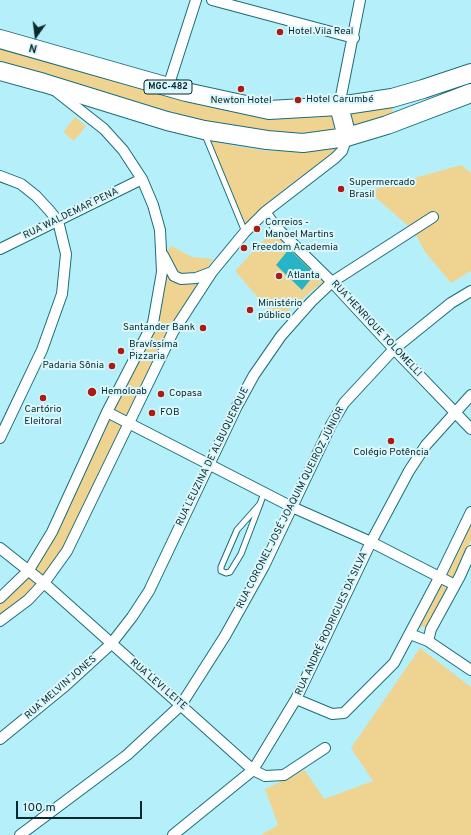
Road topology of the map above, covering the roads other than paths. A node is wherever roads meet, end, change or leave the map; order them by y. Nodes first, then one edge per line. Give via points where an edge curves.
1 (196, 0) edge
2 (212, 0) edge
3 (360, 0) edge
4 (354, 38) junction
5 (0, 39) edge
6 (0, 71) edge
7 (471, 73) edge
8 (44, 83) junction
9 (168, 87) junction
10 (423, 89) junction
11 (471, 93) edge
12 (392, 98) junction
13 (339, 106) junction
14 (430, 108) junction
15 (401, 119) junction
16 (204, 130) junction
17 (347, 138) junction
18 (0, 176) edge
19 (142, 179) junction
20 (265, 212) junction
21 (433, 217) dead end
22 (58, 221) junction
23 (245, 232) junction
24 (0, 249) edge
25 (162, 253) junction
26 (212, 272) junction
27 (332, 282) junction
28 (471, 291) edge
29 (394, 349) junction
30 (471, 395) edge
31 (108, 412) junction
32 (455, 412) junction
33 (128, 424) junction
34 (471, 429) edge
35 (0, 438) edge
36 (209, 465) junction
37 (264, 493) junction
38 (260, 504) junction
39 (292, 507) junction
40 (471, 512) edge
41 (371, 542) junction
42 (0, 548) edge
43 (471, 551) edge
44 (29, 570) junction
45 (440, 576) junction
46 (44, 583) junction
47 (455, 585) junction
48 (0, 598) edge
49 (0, 621) edge
50 (410, 634) junction
51 (428, 641) junction
52 (111, 644) junction
53 (471, 670) edge
54 (296, 699) junction
55 (181, 705) junction
56 (11, 731) junction
57 (0, 733) edge
58 (0, 739) edge
59 (326, 748) dead end
60 (253, 770) junction
61 (20, 835) edge
62 (172, 835) edge

1 - 9 street
2 - 4 street
3 - 4 street
4 - 13 street
5 - 9 highway, MGC-482
6 - 8 highway
7 - 10 highway, MGC-482
8 - 16 highway
8 - 19 street via 104,129 123,150
9 - 13 highway, MGC-482 via 269,110
10 - 12 highway, MGC-482
10 - 14 highway via 420,100 422,105
11 - 14 highway
12 - 13 highway, MGC-482
12 - 15 highway via 400,103
13 - 17 highway
14 - 15 highway
15 - 17 highway
16 - 17 highway via 303,143
16 - 23 lane
17 - 20 street via 342,151 335,158
18 - 22 street via 21,184 36,196
19 - 22 street, RUA WALDEMAR PENA
19 - 25 street via 160,230
20 - 23 street
20 - 27 street, RUA HENRIQUE TOLOMELLI via 276,227
21 - 27 street, RUA LEUZINA DE ALBUQUERQUE
22 - 24 street, RUA WALDEMAR PENA
22 - 35 street via 66,254 62,294 42,350
23 - 26 street
25 - 26 street via 174,276 181,279 196,278
25 - 31 street via 160,288 153,323
26 - 33 street via 173,332
27 - 29 street, RUA HENRIQUE TOLOMELLI
27 - 36 street, RUA LEUZINA DE ALBUQUERQUE via 281,336 254,375
28 - 29 street, RUA CORONEL JOSÉ JOAQUIM QUEIROZ JÚNIOR
29 - 32 street, RUA HENRIQUE TOLOMELLI
29 - 39 street, RUA CORONEL JOSÉ JOAQUIM QUEIROZ JÚNIOR via 344,403
30 - 32 street, RUA ANDRÉ RODRIGUES DA SILVA
31 - 33 street
31 - 44 street via 52,532
32 - 34 street, RUA HENRIQUE TOLOMELLI
32 - 41 street, RUA ANDRÉ RODRIGUES DA SILVA via 426,445 409,471
33 - 36 street
33 - 46 street via 67,551
36 - 37 street
36 - 52 street, RUA LEUZINA DE ALBUQUERQUE via 149,591
37 - 38 lane
37 - 39 street
38 - 38 lane via 241,554 230,572 221,571 220,567 237,530
39 - 41 street
39 - 55 street, RUA CORONEL JOSÉ JOAQUIM QUEIROZ JÚNIOR via 264,566 225,636
40 - 45 street
41 - 45 street
41 - 54 street, RUA ANDRÉ RODRIGUES DA SILVA
42 - 44 street, RUA LEVI LEITE
43 - 47 street
44 - 46 street, RUA LEVI LEITE
44 - 48 street
45 - 47 street
45 - 50 street
46 - 49 street via 28,600
46 - 52 street, RUA LEVI LEITE
47 - 51 street via 431,629
50 - 51 street
50 - 54 street via 394,663 344,713 332,714
51 - 53 street
52 - 55 street, RUA LEVI LEITE
52 - 56 street, RUA MELVIN JONES
54 - 60 street, RUA ANDRÉ RODRIGUES DA SILVA
55 - 60 street, RUA LEVI LEITE
55 - 61 street, RUA CORONEL JOSÉ JOAQUIM QUEIROZ JÚNIOR via 128,755
56 - 57 street
56 - 58 street, RUA MELVIN JONES
59 - 60 street, RUA LEVI LEITE via 284,775 265,776
60 - 62 street, RUA ANDRÉ RODRIGUES DA SILVA

